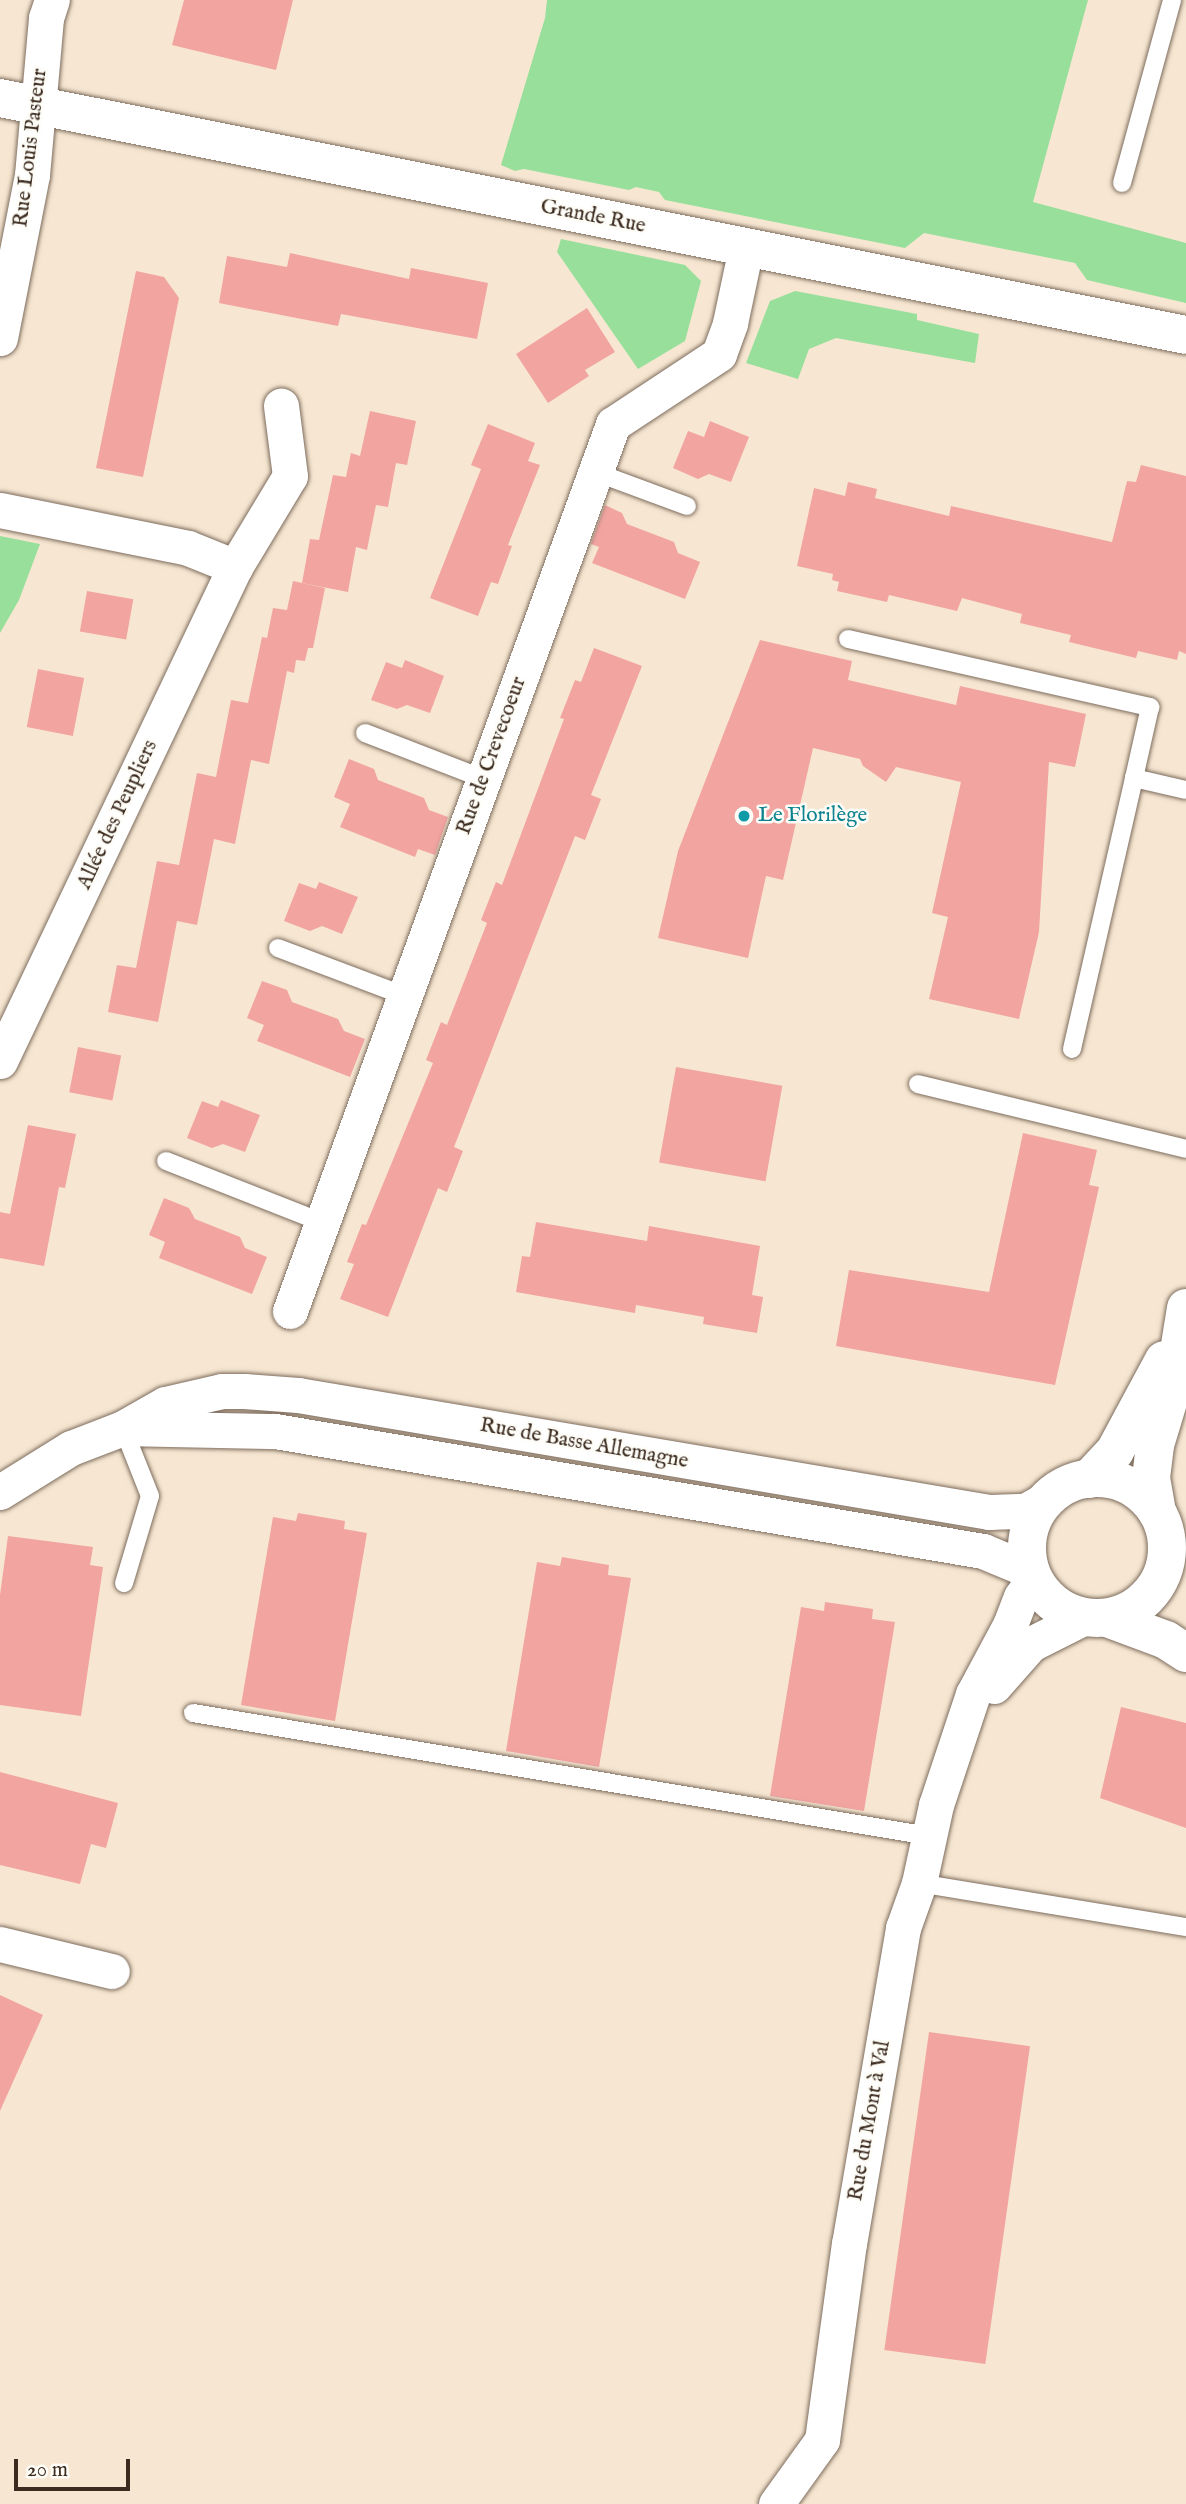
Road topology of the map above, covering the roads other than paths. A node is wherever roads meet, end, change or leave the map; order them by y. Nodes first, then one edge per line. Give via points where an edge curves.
1 (52, 0) edge
2 (1172, 0) edge
3 (0, 98) edge
4 (38, 107) junction
5 (1122, 183) dead end
6 (746, 248) junction
7 (1186, 335) edge
8 (0, 338) edge
9 (281, 406) dead end
10 (595, 472) junction
11 (687, 506) dead end
12 (0, 510) edge
13 (235, 567) junction
14 (848, 639) dead end
15 (365, 733) dead end
16 (1134, 778) junction
17 (484, 779) junction
18 (1186, 790) edge
19 (278, 948) dead end
20 (405, 996) junction
21 (1072, 1049) dead end
22 (0, 1061) edge
23 (918, 1084) dead end
24 (1186, 1149) edge
25 (166, 1161) dead end
26 (323, 1223) junction
27 (290, 1311) dead end
28 (1184, 1316) edge
29 (122, 1427) junction
30 (1089, 1479) junction
31 (0, 1492) edge
32 (1048, 1499) junction
33 (1162, 1529) junction
34 (1032, 1575) junction
35 (124, 1583) dead end
36 (1186, 1594) edge
37 (1096, 1617) junction
38 (1186, 1653) edge
39 (193, 1713) dead end
40 (961, 1731) junction
41 (929, 1836) junction
42 (919, 1883) junction
43 (1186, 1927) edge
44 (0, 1944) edge
45 (111, 1971) dead end
46 (776, 2504) edge

1 - 4 street, Rue Louis Pasteur via 46,18
2 - 5 lane
3 - 4 street, Grande Rue
4 - 6 street, Grande Rue
4 - 8 street, Rue Louis Pasteur via 32,175
6 - 7 street, Grande Rue
6 - 10 street, Rue de Crevecoeur via 719,354 613,424
9 - 13 street, Allée des Peupliers via 290,476
10 - 11 lane
10 - 17 street, Rue de Crevecoeur
12 - 13 street via 188,548
13 - 22 street, Allée des Peupliers
14 - 16 lane via 1150,708
15 - 17 lane
16 - 18 lane
16 - 21 lane
17 - 20 street, Rue de Crevecoeur
19 - 20 lane
20 - 26 street, Rue de Crevecoeur
23 - 24 lane
25 - 26 lane
26 - 27 street, Rue de Crevecoeur
28 - 30 street via 1115,1451
28 - 33 street via 1174,1382 1153,1456 1151,1478
29 - 31 street, Rue de Basse Allemagne via 71,1448
29 - 32 street, Rue de Basse Allemagne via 165,1404 222,1391 298,1395 989,1512 1025,1511
29 - 34 street, Rue de Basse Allemagne via 275,1431 983,1551
29 - 35 lane via 150,1496
30 - 32 street via 1067,1485
30 - 33 street via 1128,1486 1144,1497
32 - 34 street via 1029,1533
33 - 36 street
33 - 37 street via 1165,1566 1157,1585 1135,1606
34 - 37 street via 1052,1602
34 - 40 street, Rue du Mont à Val via 973,1694
37 - 38 street via 1166,1640
37 - 40 street, Rue du Mont à Val via 1031,1644
39 - 41 lane
40 - 41 street, Rue du Mont à Val
41 - 42 street, Rue du Mont à Val
42 - 43 lane
42 - 46 street, Rue du Mont à Val via 903,1928 849,2244 822,2440
44 - 45 street

